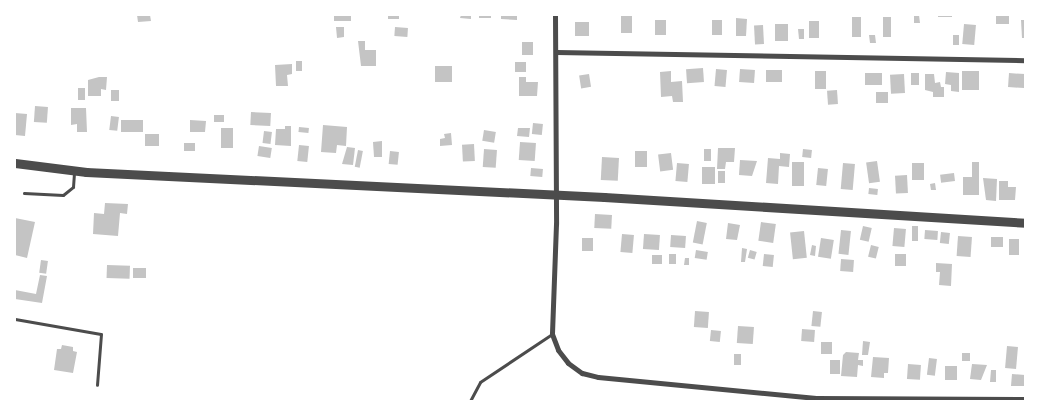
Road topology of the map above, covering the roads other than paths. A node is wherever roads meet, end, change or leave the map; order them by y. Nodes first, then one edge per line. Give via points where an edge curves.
1 (554, 15) edge
2 (556, 52) junction
3 (1025, 60) edge
4 (15, 163) edge
5 (74, 171) junction
6 (24, 194) dead end
7 (556, 194) junction
8 (1025, 223) edge
9 (15, 319) edge
10 (552, 334) junction
11 (97, 385) dead end
12 (816, 399) edge
13 (1025, 400) edge
14 (470, 401) edge

1 - 2 street
2 - 3 street
2 - 7 street
4 - 5 street
5 - 6 lane via 73,187 63,195
5 - 7 street
7 - 8 street
7 - 10 street
9 - 11 lane via 101,334
10 - 12 street via 568,363 582,373 598,377
10 - 14 lane via 480,382
12 - 13 street

